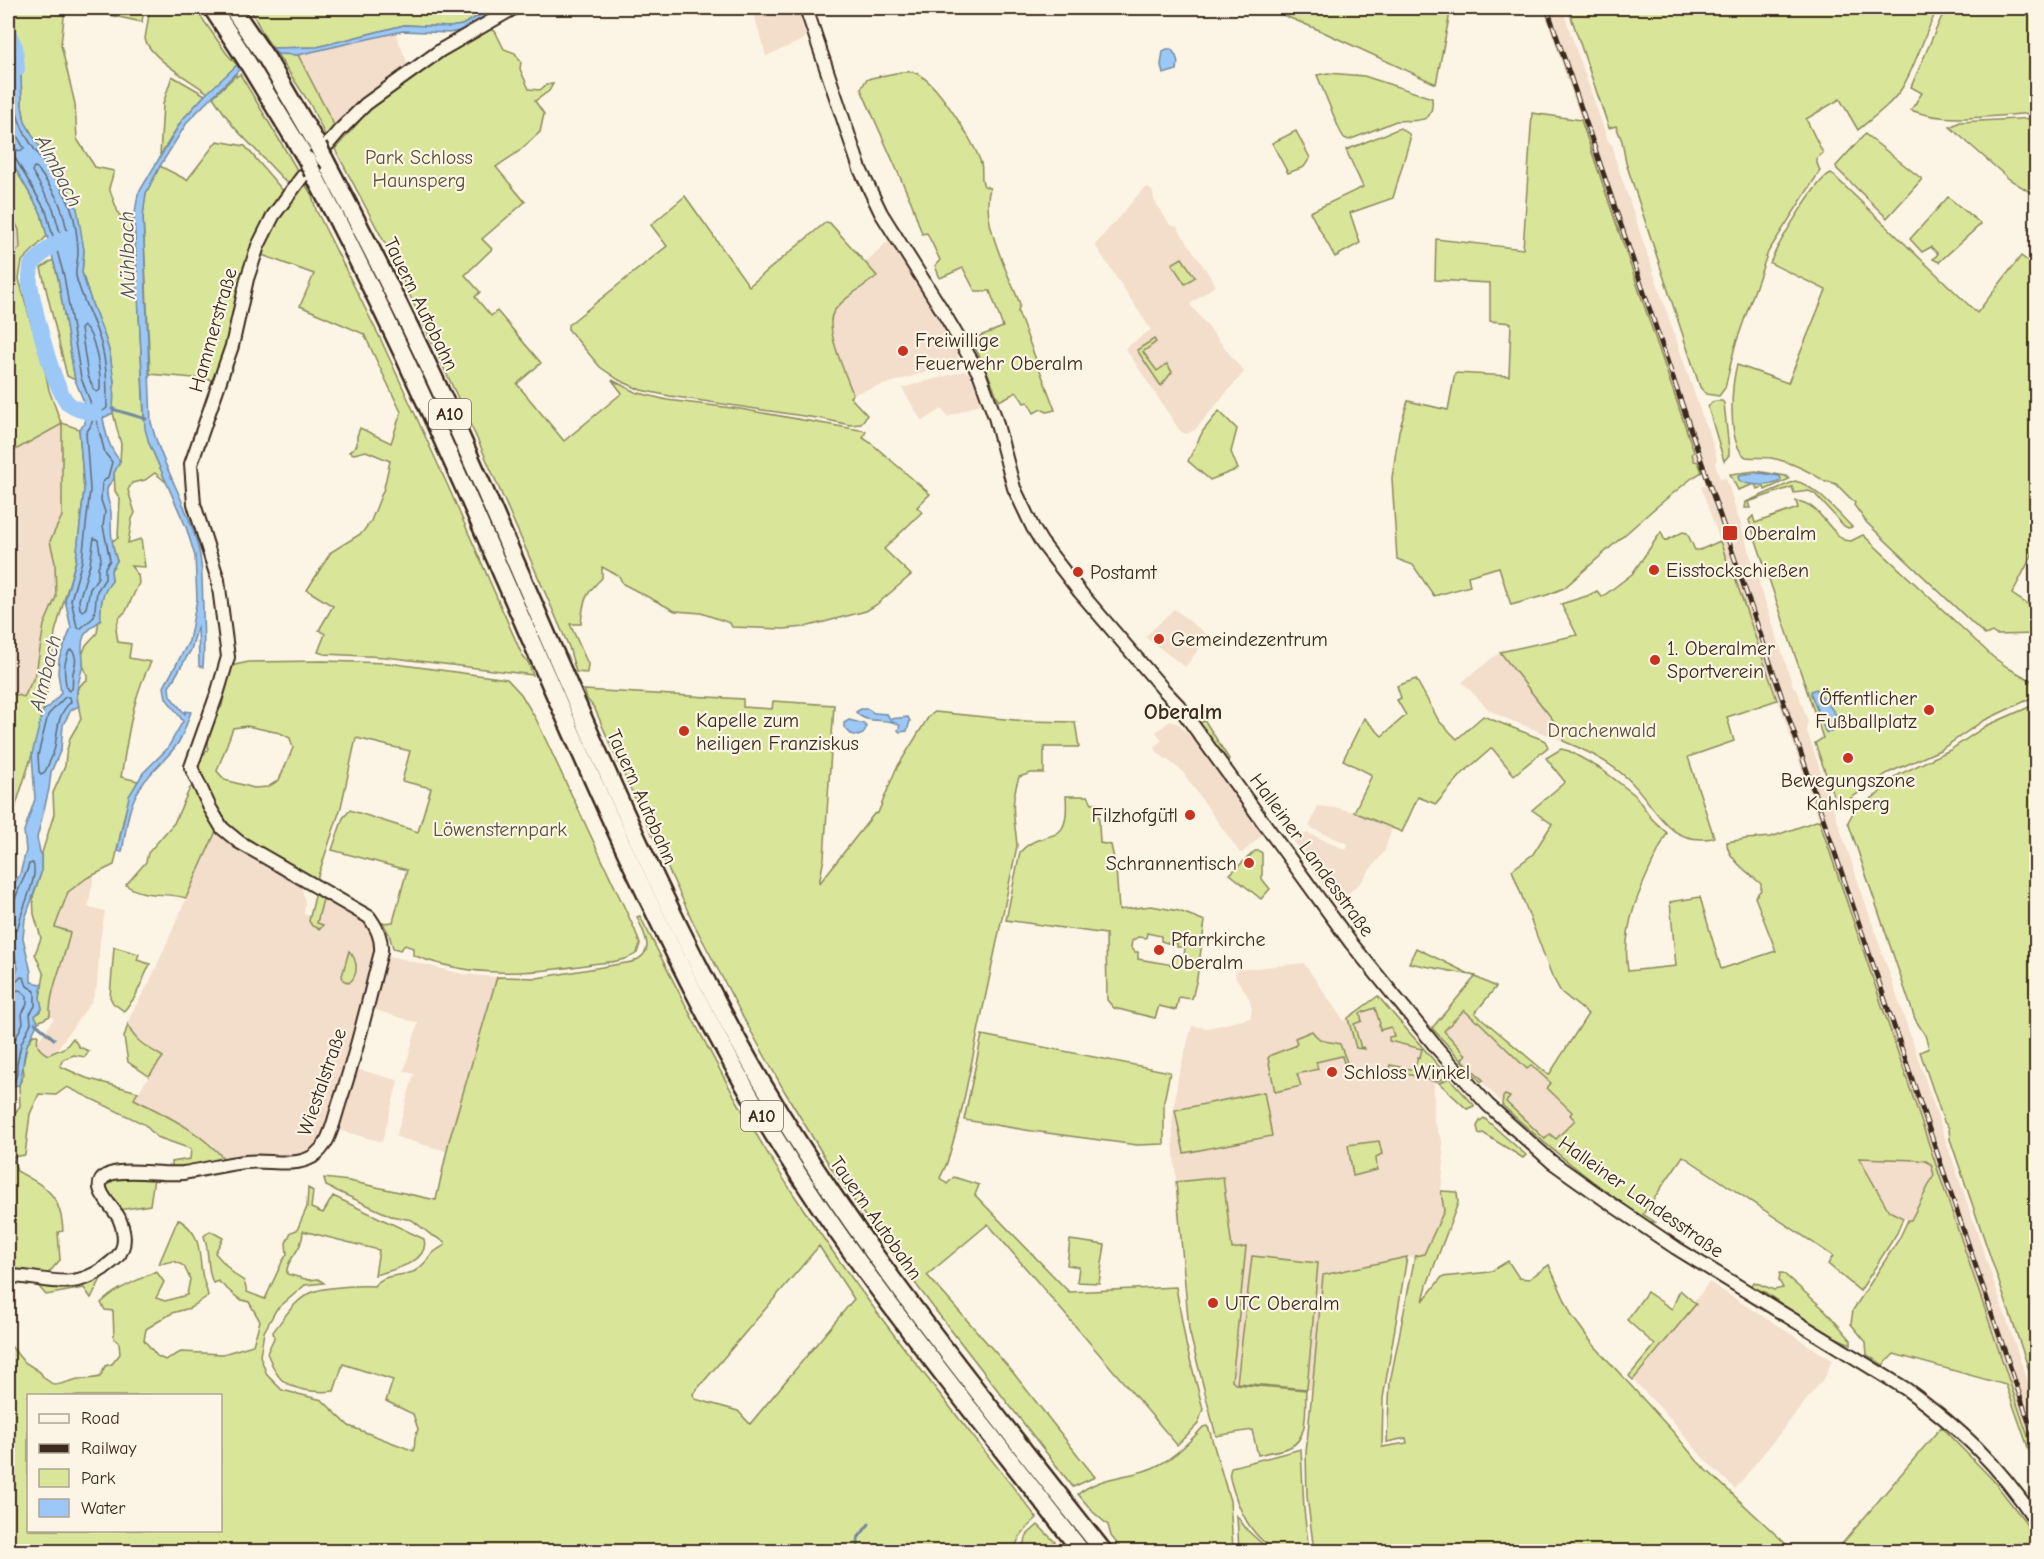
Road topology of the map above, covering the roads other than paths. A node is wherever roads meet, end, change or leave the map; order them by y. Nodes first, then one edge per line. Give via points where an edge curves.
1 (212, 8) edge
2 (232, 8) edge
3 (514, 8) edge
4 (806, 8) edge
5 (191, 767) joint
6 (8, 1276) edge
7 (1063, 1513) junction
8 (2037, 1521) edge
9 (1082, 1551) edge
10 (1104, 1551) edge

1 - 7 highway, Tauern Autobahn / A10 via 310,166 394,334 644,892 705,1013 775,1138 871,1280 1044,1503
2 - 7 highway, Tauern Autobahn / A10 via 321,152 376,256 468,451 656,879 774,1104 862,1239 1056,1490
3 - 5 main road, Hammerstraße via 441,50 366,104 316,158 273,216 258,246 232,346 191,464 194,504 218,580 228,657
4 - 8 main road, Halleiner Landesstraße via 865,179 881,213 980,375 1014,488 1039,537 1079,591 1179,706 1386,987 1488,1105 1552,1162 1676,1248 1938,1412 1984,1453
5 - 6 main road, Wiestalstraße via 222,828 239,842 369,917 378,932 381,952 353,1063 327,1140 319,1152 299,1161 249,1161 180,1173 110,1174 100,1183 100,1190 124,1234 118,1257 75,1282
7 - 9 highway, Tauern Autobahn / A10
7 - 10 highway, Tauern Autobahn / A10

